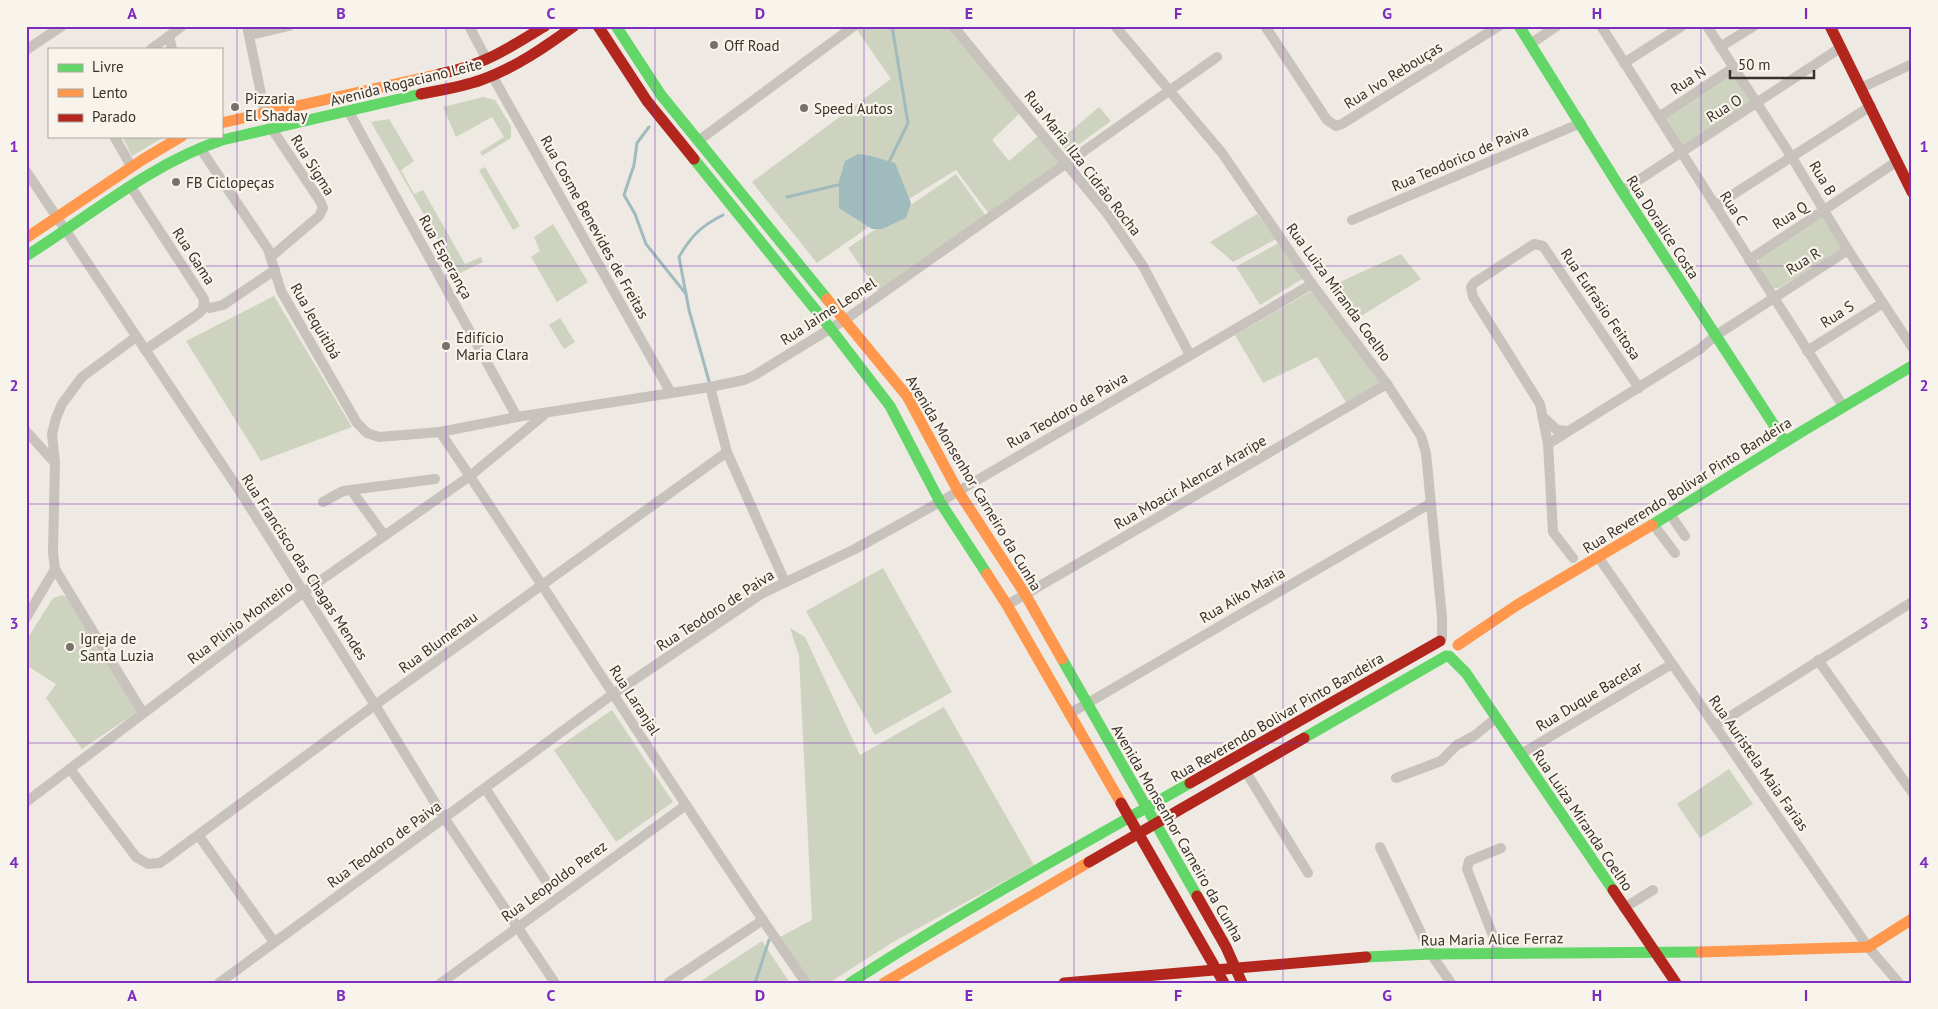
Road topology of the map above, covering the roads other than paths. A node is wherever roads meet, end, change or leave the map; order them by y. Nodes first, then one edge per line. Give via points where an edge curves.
1 (62, 26) edge
2 (182, 26) edge
3 (289, 26) edge
4 (469, 26) edge
5 (545, 26) edge
6 (574, 26) edge
7 (598, 26) edge
8 (616, 26) edge
9 (854, 26) edge
10 (953, 26) edge
11 (1115, 26) edge
12 (1266, 26) edge
13 (1499, 26) edge
14 (1519, 26) edge
15 (1557, 26) edge
16 (1601, 26) edge
17 (1682, 26) edge
18 (1707, 26) edge
19 (1754, 26) edge
20 (1830, 26) edge
21 (248, 31) edge
22 (169, 36) junction
23 (1530, 44) junction
24 (152, 48) edge
25 (172, 48) edge
26 (1720, 48) junction
27 (1840, 48) junction
28 (26, 50) edge
29 (1217, 57) dead end
30 (487, 60) junction
31 (1624, 63) junction
32 (1912, 64) edge
33 (1733, 68) junction
34 (492, 76) junction
35 (1861, 88) junction
36 (1170, 90) junction
37 (1757, 105) junction
38 (1870, 106) junction
39 (349, 112) junction
40 (265, 114) junction
41 (1659, 117) junction
42 (222, 123) edge
43 (1581, 123) junction
44 (272, 130) junction
45 (115, 138) edge
46 (178, 138) edge
47 (698, 141) junction
48 (200, 148) junction
49 (1681, 152) junction
50 (1791, 156) junction
51 (1896, 162) junction
52 (1068, 164) junction
53 (131, 166) junction
54 (26, 170) edge
55 (130, 187) junction
56 (1622, 191) junction
57 (1912, 192) edge
58 (1715, 206) junction
59 (1825, 211) junction
60 (58, 218) junction
61 (1352, 220) dead end
62 (66, 231) junction
63 (26, 238) edge
64 (1848, 250) junction
65 (26, 256) edge
66 (272, 256) junction
67 (1749, 260) junction
68 (275, 270) junction
69 (1312, 284) junction
70 (1773, 297) junction
71 (1882, 303) junction
72 (204, 304) junction
73 (846, 320) junction
74 (831, 329) junction
75 (1715, 336) junction
76 (136, 337) junction
77 (1912, 347) edge
78 (145, 350) junction
79 (1807, 351) junction
80 (1190, 355) junction
81 (1912, 366) edge
82 (1387, 384) junction
83 (710, 388) junction
84 (1639, 388) junction
85 (671, 393) junction
86 (907, 396) junction
87 (890, 406) junction
88 (1842, 406) junction
89 (544, 414) junction
90 (517, 417) junction
91 (1543, 417) junction
92 (26, 431) edge
93 (1568, 431) junction
94 (440, 432) junction
95 (392, 438) joint
96 (1785, 442) junction
97 (1548, 444) junction
98 (727, 452) junction
99 (55, 463) junction
100 (470, 476) junction
101 (435, 479) dead end
102 (351, 490) junction
103 (958, 491) junction
104 (323, 502) dead end
105 (940, 502) junction
106 (1431, 503) junction
107 (1670, 514) junction
108 (1654, 524) junction
109 (384, 535) junction
110 (1685, 536) dead end
111 (1675, 552) dead end
112 (1573, 558) dead end
113 (1599, 558) junction
114 (55, 569) junction
115 (785, 582) junction
116 (543, 585) junction
117 (304, 592) junction
118 (1025, 594) junction
119 (1912, 602) edge
120 (1007, 605) junction
121 (26, 618) edge
122 (1449, 645) junction
123 (1818, 660) junction
124 (1672, 664) junction
125 (613, 694) junction
126 (1087, 704) junction
127 (375, 705) junction
128 (143, 713) junction
129 (1069, 714) junction
130 (1496, 718) junction
131 (1715, 726) junction
132 (1521, 754) junction
133 (1237, 758) junction
134 (70, 769) junction
135 (1246, 772) junction
136 (1396, 778) dead end
137 (485, 788) junction
138 (1912, 792) edge
139 (26, 802) edge
140 (686, 805) junction
141 (1146, 810) junction
142 (444, 819) junction
143 (1130, 819) junction
144 (1155, 825) junction
145 (1139, 834) junction
146 (199, 836) junction
147 (1380, 848) dead end
148 (1501, 848) dead end
149 (1308, 873) dead end
150 (548, 884) dead end
151 (1653, 890) dead end
152 (975, 906) junction
153 (1624, 908) junction
154 (1912, 919) edge
155 (763, 920) junction
156 (984, 923) junction
157 (517, 926) junction
158 (274, 942) junction
159 (1868, 947) junction
160 (1655, 953) junction
161 (1431, 954) junction
162 (1500, 954) junction
163 (1236, 967) junction
164 (1217, 969) junction
165 (888, 981) edge
166 (219, 983) edge
167 (441, 983) edge
168 (555, 983) edge
169 (668, 983) edge
170 (806, 983) edge
171 (850, 983) edge
172 (1064, 983) edge
173 (1224, 983) edge
174 (1242, 983) edge
175 (1451, 983) edge
176 (1676, 983) edge
177 (1899, 983) edge

1 - 28 street
2 - 22 street
3 - 21 street
4 - 30 street
5 - 30 main road, Avenida Rogaciano Leite
6 - 34 main road, Avenida Rogaciano Leite via 522,61
7 - 74 main road via 647,101
8 - 47 main road, Avenida Monsenhor Carneiro da Cunha via 661,95
9 - 47 street
10 - 52 street, Rua Maria Ilza Cidrão Rocha
11 - 36 street, Rua Luiza Miranda Coelho
12 - 13 street, Rua Ivo Rebouças via 1332,125 1342,124
14 - 23 main road, Rua Doralice Costa
15 - 23 street
16 - 31 street, Rua C
17 - 31 street
18 - 26 street, Rua B
19 - 26 street
20 - 27 main road
21 - 40 street
22 - 24 street
22 - 25 street
23 - 43 main road, Rua Doralice Costa
26 - 33 street, Rua B
27 - 35 main road
27 - 37 street, Rua O
29 - 36 street, Rua Jaime Leonel
30 - 40 main road, Avenida Rogaciano Leite via 464,69
31 - 41 street, Rua C
32 - 35 street
33 - 37 street, Rua B
33 - 41 street, Rua N
34 - 39 main road, Avenida Rogaciano Leite
34 - 85 street, Rua Cosme Benevides de Freitas
35 - 38 main road
36 - 52 street, Rua Jaime Leonel
36 - 69 street, Rua Luiza Miranda Coelho via 1222,153
37 - 49 street, Rua O
37 - 50 street, Rua B
38 - 50 street
38 - 51 main road
39 - 44 main road, Avenida Rogaciano Leite
39 - 90 street, Rua Esperança
40 - 42 main road, Avenida Rogaciano Leite
41 - 49 street, Rua C
43 - 56 main road, Rua Doralice Costa
43 - 61 street, Rua Teodorico de Paiva
44 - 48 main road, Avenida Rogaciano Leite
44 - 66 street, Rua Sigma via 323,208 319,216
45 - 53 street
46 - 53 main road
47 - 73 main road, Avenida Monsenhor Carneiro da Cunha
48 - 55 main road, Avenida Rogaciano Leite via 161,166
48 - 66 street, Rua Jequitibá
49 - 56 street, Rua O
49 - 58 street, Rua C
50 - 58 street
50 - 59 street, Rua B
51 - 57 main road
51 - 59 street, Rua Q
52 - 73 street, Rua Jaime Leonel
52 - 80 street, Rua Maria Ilza Cidrão Rocha via 1143,266
53 - 60 main road
54 - 60 street, Rua Francisco das Chagas Mendes
55 - 62 main road, Avenida Rogaciano Leite
55 - 72 street, Rua Gama via 201,294
56 - 75 main road, Rua Doralice Costa
58 - 67 street, Rua C
59 - 64 street, Rua B
59 - 67 street, Rua Q
60 - 62 street, Rua Francisco das Chagas Mendes
60 - 63 main road
62 - 65 main road, Avenida Rogaciano Leite
62 - 76 street, Rua Francisco das Chagas Mendes
64 - 70 street, Rua R
64 - 71 street, Rua B
66 - 68 street, Rua Jequitibá
67 - 70 street, Rua C
68 - 72 street via 223,305 210,308
68 - 95 street, Rua Jequitibá via 281,291 357,422 373,436
69 - 80 street, Rua Teodoro de Paiva
69 - 82 street, Rua Luiza Miranda Coelho
70 - 75 street, Rua R
70 - 79 street, Rua C
71 - 77 street, Rua B
71 - 79 street, Rua S
72 - 78 street, Rua Gama via 198,314
73 - 74 street, Rua Jaime Leonel
73 - 86 main road, Avenida Monsenhor Carneiro da Cunha
74 - 83 street, Rua Jaime Leonel via 755,375
74 - 87 main road
75 - 84 street, Rua R
75 - 96 main road, Rua Doralice Costa
76 - 78 street, Rua Francisco das Chagas Mendes
76 - 99 street via 82,377 62,404 52,434
78 - 117 street, Rua Francisco das Chagas Mendes
79 - 88 street, Rua C
80 - 103 street, Rua Teodoro de Paiva
81 - 88 main road, Rua Reverendo Bolivar Pinto Bandeira
82 - 106 street, Rua Luiza Miranda Coelho via 1424,443
82 - 118 street, Rua Moacir Alencar Araripe
83 - 85 street, Rua Jaime Leonel
83 - 98 street
84 - 91 street, Rua Eufrasio Feitosa via 1548,252 1543,246 1534,244 1471,287 1473,297 1540,404
84 - 93 street, Rua R
85 - 89 street, Rua Jaime Leonel
86 - 87 main road
86 - 103 main road, Avenida Monsenhor Carneiro da Cunha
87 - 105 main road
88 - 96 main road, Rua Reverendo Bolivar Pinto Bandeira
89 - 90 street, Rua Jaime Leonel
89 - 100 street, Rua Plinio Monteiro
90 - 94 street, Rua Jaime Leonel
91 - 93 street via 1557,430
91 - 97 street
92 - 99 street
93 - 97 street, Rua R
94 - 95 street, Rua Jaime Leonel
94 - 100 street, Rua Laranjal
96 - 107 main road, Rua Reverendo Bolivar Pinto Bandeira
97 - 112 street via 1553,532
98 - 115 street
98 - 116 street, Rua Blumenau
99 - 114 street
100 - 109 street, Rua Plinio Monteiro
100 - 116 street, Rua Laranjal
101 - 102 street
102 - 104 street
102 - 109 street
103 - 105 street, Rua Teodoro de Paiva
103 - 118 main road, Avenida Monsenhor Carneiro da Cunha
105 - 115 street, Rua Teodoro de Paiva via 855,549
105 - 120 main road
106 - 122 street, Rua Luiza Miranda Coelho via 1442,617
106 - 126 street, Rua Aiko Maria
107 - 108 main road, Rua Reverendo Bolivar Pinto Bandeira
107 - 110 street
108 - 111 street
108 - 113 main road, Rua Reverendo Bolivar Pinto Bandeira
109 - 117 street, Rua Plinio Monteiro
113 - 122 main road, Rua Reverendo Bolivar Pinto Bandeira
113 - 124 street, Rua Auristela Maia Farias
114 - 121 street
114 - 128 street
115 - 125 street, Rua Teodoro de Paiva via 761,594
116 - 125 street, Rua Laranjal
116 - 127 street, Rua Blumenau
117 - 127 street, Rua Francisco das Chagas Mendes
117 - 128 street, Rua Plinio Monteiro
118 - 120 street, Rua Moacir Alencar Araripe
118 - 126 main road, Avenida Monsenhor Carneiro da Cunha
119 - 123 street
120 - 129 main road
122 - 130 main road, Rua Luiza Miranda Coelho
122 - 133 main road, Rua Reverendo Bolivar Pinto Bandeira
122 - 135 main road, Rua Reverendo Bolivar Pinto Bandeira
123 - 131 street
123 - 138 street
124 - 131 street, Rua Auristela Maia Farias
124 - 132 street, Rua Duque Bacelar
125 - 137 street, Rua Teodoro de Paiva
125 - 140 street, Rua Laranjal
126 - 129 street, Rua Aiko Maria
126 - 141 main road, Avenida Monsenhor Carneiro da Cunha
127 - 142 street, Rua Francisco das Chagas Mendes
127 - 146 street, Rua Blumenau
128 - 134 street, Rua Plinio Monteiro
129 - 143 main road
130 - 132 main road, Rua Luiza Miranda Coelho
130 - 136 street via 1457,745 1441,761
131 - 159 street, Rua Auristela Maia Farias
132 - 153 main road, Rua Luiza Miranda Coelho
133 - 135 main road
133 - 141 main road, Rua Reverendo Bolivar Pinto Bandeira
134 - 139 street, Rua Plinio Monteiro
134 - 146 street, Rua Blumenau via 136,857 148,864 168,859
135 - 144 main road, Rua Reverendo Bolivar Pinto Bandeira
135 - 149 street
137 - 142 street, Rua Teodoro de Paiva
137 - 150 street
140 - 155 street, Rua Laranjal
140 - 157 street, Rua Leopoldo Perez
141 - 143 main road, Rua Reverendo Bolivar Pinto Bandeira
141 - 144 main road, Avenida Monsenhor Carneiro da Cunha
142 - 157 street, Rua Francisco das Chagas Mendes
142 - 158 street, Rua Teodoro de Paiva
143 - 145 main road
143 - 152 main road, Rua Reverendo Bolivar Pinto Bandeira
144 - 145 main road, Rua Reverendo Bolivar Pinto Bandeira
144 - 163 main road, Avenida Monsenhor Carneiro da Cunha
145 - 156 main road, Rua Reverendo Bolivar Pinto Bandeira
145 - 164 main road
146 - 158 street
147 - 161 street
148 - 162 street via 1469,862 1467,869
151 - 153 street
152 - 156 main road
152 - 171 main road, Rua Reverendo Bolivar Pinto Bandeira
153 - 160 main road, Rua Luiza Miranda Coelho
154 - 159 main road
155 - 169 street
155 - 170 street, Rua Laranjal
156 - 165 main road, Rua Reverendo Bolivar Pinto Bandeira
157 - 167 street, Rua Leopoldo Perez
157 - 168 street, Rua Francisco das Chagas Mendes
158 - 166 street, Rua Teodoro de Paiva
159 - 160 main road, Rua Maria Alice Ferraz
159 - 177 street, Rua Auristela Maia Farias
160 - 162 main road, Rua Maria Alice Ferraz
160 - 176 main road, Rua Luiza Miranda Coelho
161 - 162 main road, Rua Maria Alice Ferraz
161 - 163 main road, Rua Maria Alice Ferraz
161 - 175 street
163 - 164 main road, Rua Maria Alice Ferraz
163 - 174 main road, Avenida Monsenhor Carneiro da Cunha
164 - 172 main road, Rua Maria Alice Ferraz
164 - 173 main road

